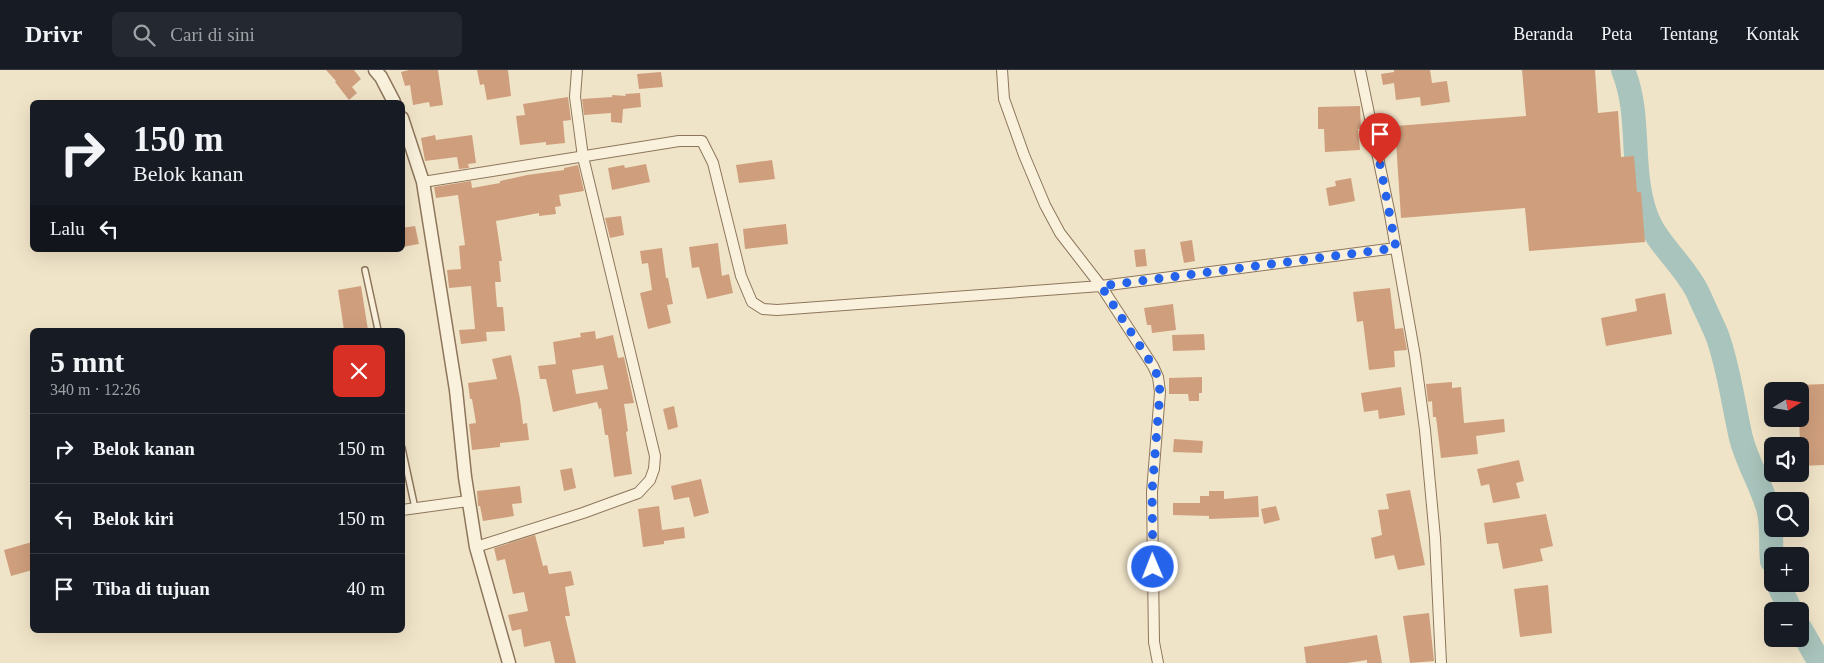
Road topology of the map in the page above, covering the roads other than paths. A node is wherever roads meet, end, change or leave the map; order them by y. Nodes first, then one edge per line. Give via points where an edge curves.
1 (375, 70) edge
2 (577, 70) edge
3 (1002, 70) edge
4 (1360, 70) edge
5 (393, 100) edge
6 (405, 127) edge
7 (583, 156) junction
8 (423, 182) junction
9 (1396, 248) junction
10 (365, 270) dead end
11 (1101, 286) junction
12 (378, 328) edge
13 (405, 462) edge
14 (468, 501) junction
15 (415, 508) junction
16 (405, 510) edge
17 (476, 547) junction
18 (509, 663) edge
19 (1158, 663) edge
20 (1441, 663) edge

1 - 5 street
2 - 7 street via 575,97
3 - 11 street via 1004,99 1045,205 1060,233
4 - 9 street
6 - 8 street
7 - 8 street
7 - 11 street via 679,141 702,141 713,163 741,276 752,302 763,308 777,310
7 - 17 street via 655,456 654,469 650,480 638,493
8 - 14 street via 456,390
9 - 11 street
9 - 20 street via 1426,430
10 - 12 lane
11 - 19 street via 1158,377 1160,392 1152,492 1154,642
13 - 15 lane
14 - 15 street
14 - 17 street
15 - 16 street
17 - 18 street

